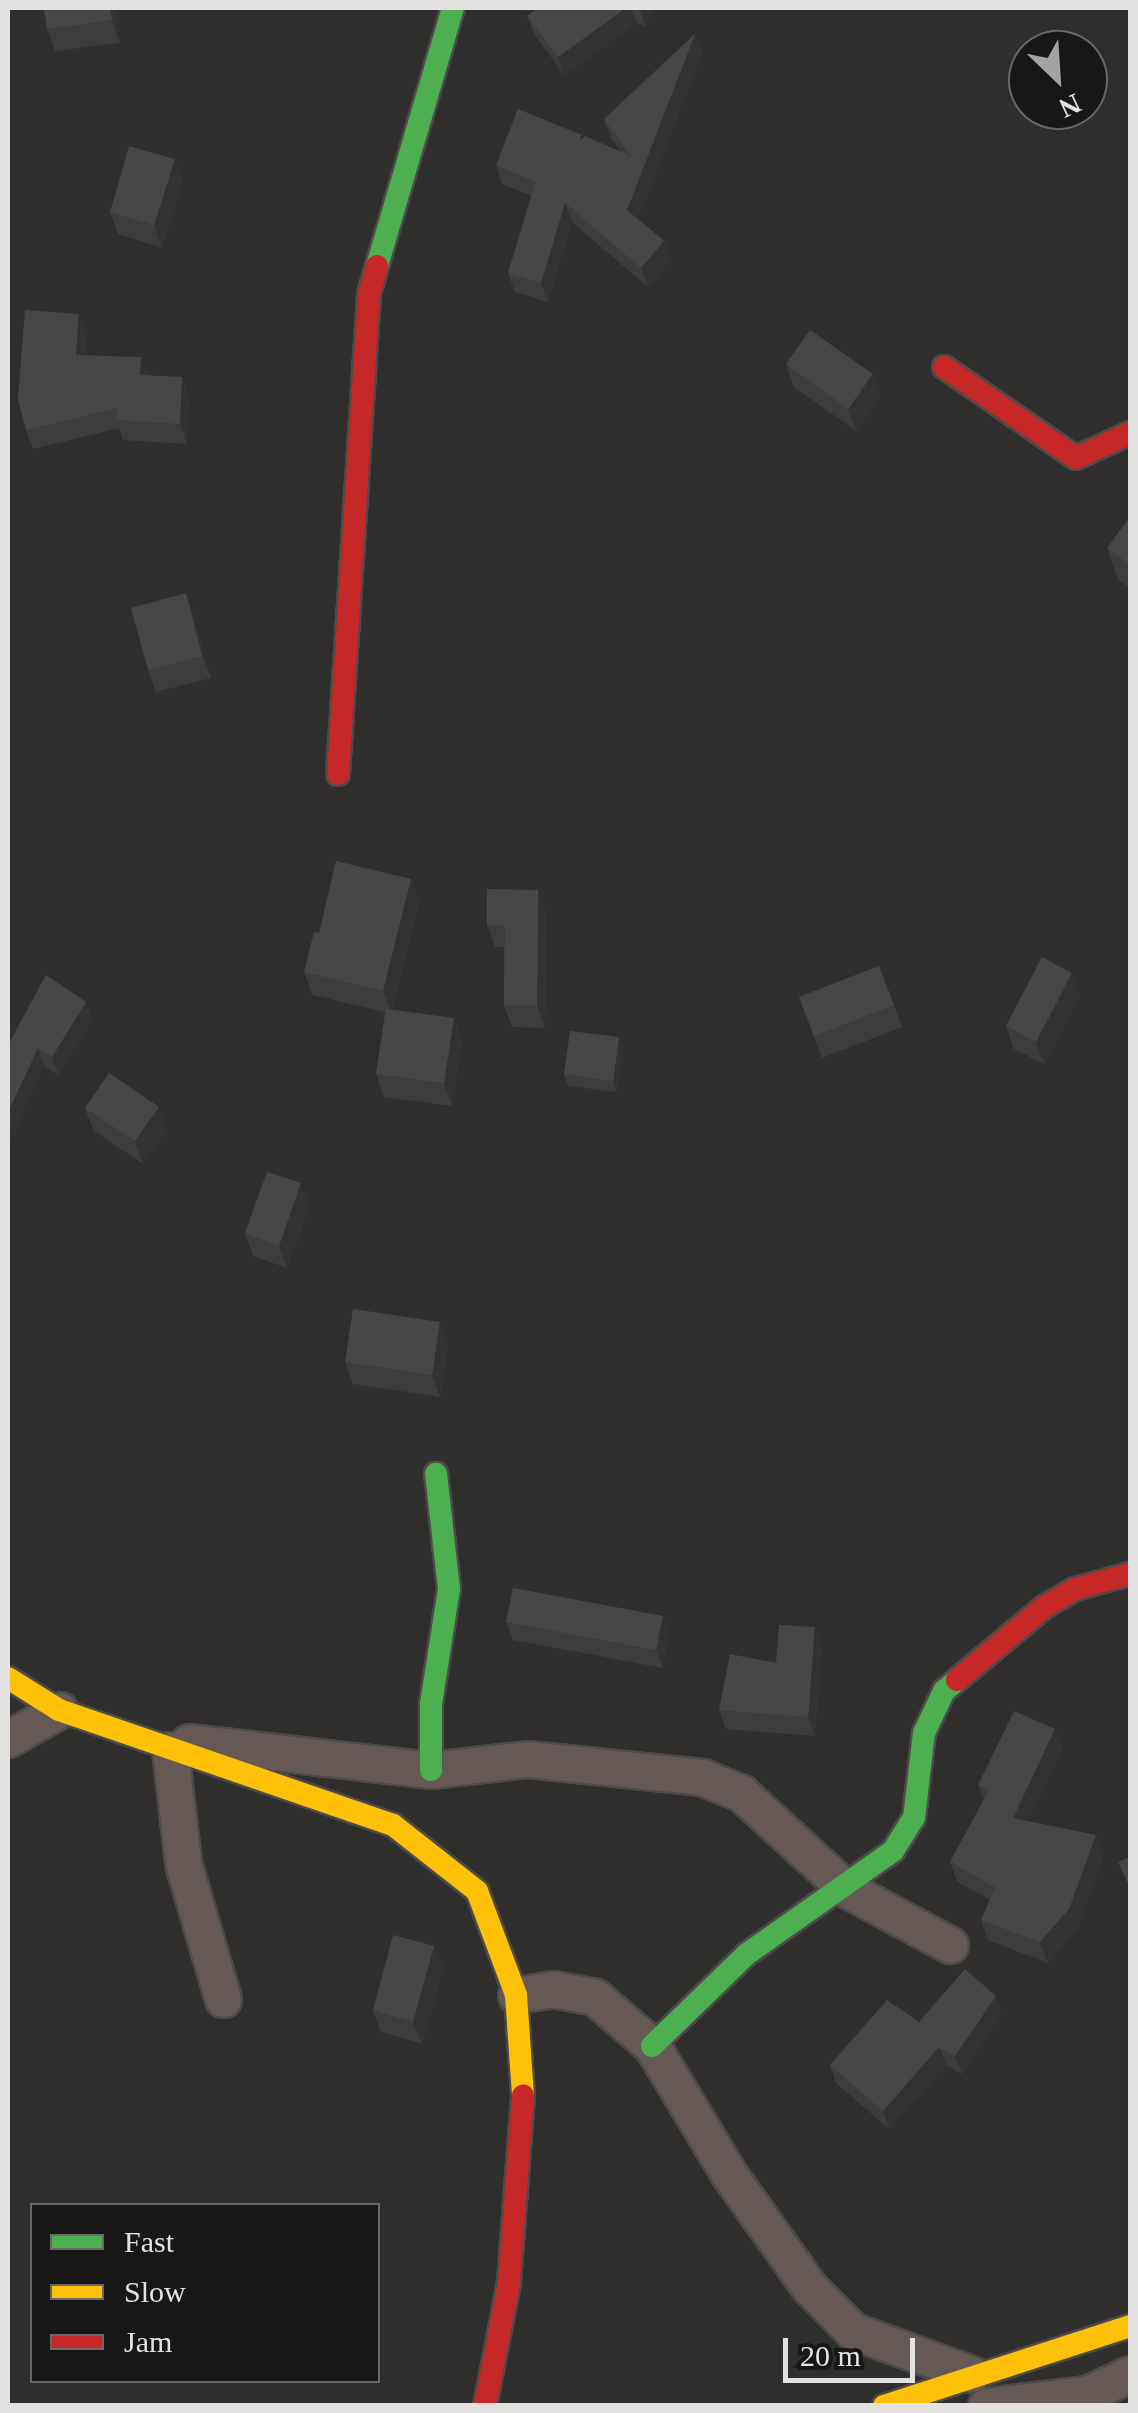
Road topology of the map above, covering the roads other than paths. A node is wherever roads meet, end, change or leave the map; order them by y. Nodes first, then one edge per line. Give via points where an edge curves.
1 (453, 8) edge
2 (944, 367) dead end
3 (1130, 433) edge
4 (338, 774) dead end
5 (436, 1474) dead end
6 (1130, 1574) edge
7 (8, 1678) edge
8 (59, 1710) junction
9 (8, 1739) edge
10 (154, 1745) junction
11 (431, 1770) junction
12 (846, 1889) junction
13 (950, 1945) dead end
14 (516, 1995) junction
15 (223, 2000) dead end
16 (652, 2046) junction
17 (1130, 2326) edge
18 (1130, 2374) edge
19 (978, 2390) edge
20 (485, 2406) edge
21 (884, 2406) edge

1 - 4 street via 369,294
2 - 3 street via 1076,458
5 - 11 street via 449,1589 431,1704
6 - 12 street via 1075,1589 1044,1607 944,1692 924,1732 914,1818 893,1850
7 - 8 street
8 - 9 street
8 - 10 street
10 - 11 street via 250,1745
10 - 14 street via 394,1825 476,1891
10 - 15 street
11 - 12 street via 528,1760 702,1777 741,1794
12 - 13 street
12 - 16 street via 747,1954
14 - 16 street via 554,1989 594,1997
14 - 20 street via 522,2160 509,2282
16 - 19 street via 729,2174 809,2287 853,2331
17 - 19 street
18 - 19 street via 1087,2394
19 - 21 street

